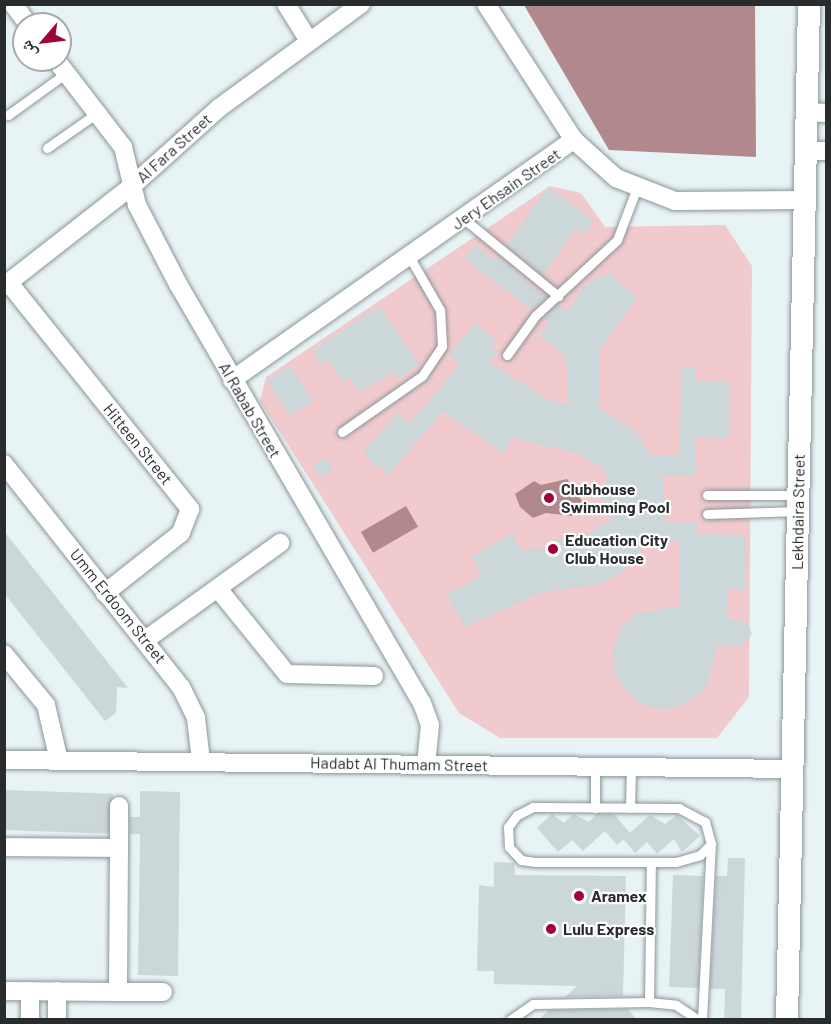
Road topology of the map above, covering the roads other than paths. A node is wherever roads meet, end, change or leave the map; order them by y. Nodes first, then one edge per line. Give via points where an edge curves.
1 (286, 4) edge
2 (486, 4) edge
3 (809, 4) edge
4 (354, 9) edge
5 (309, 41) junction
6 (55, 72) edge
7 (65, 72) edge
8 (816, 112) edge
9 (97, 113) junction
10 (8, 115) dead end
11 (574, 140) junction
12 (47, 148) dead end
13 (816, 151) edge
14 (132, 186) junction
15 (636, 190) junction
16 (804, 200) junction
17 (464, 219) junction
18 (409, 256) junction
19 (7, 284) edge
20 (558, 296) junction
21 (507, 355) dead end
22 (232, 380) junction
23 (342, 432) dead end
24 (4, 464) edge
25 (707, 495) dead end
26 (798, 503) junction
27 (707, 514) dead end
28 (280, 543) dead end
29 (219, 590) junction
30 (105, 593) junction
31 (152, 644) junction
32 (4, 654) edge
33 (374, 676) dead end
34 (4, 760) edge
35 (59, 761) junction
36 (201, 761) junction
37 (426, 765) junction
38 (595, 766) junction
39 (631, 766) junction
40 (794, 769) junction
41 (119, 806) dead end
42 (595, 808) junction
43 (630, 808) junction
44 (711, 844) junction
45 (4, 847) edge
46 (119, 848) junction
47 (651, 864) junction
48 (4, 991) edge
49 (30, 991) junction
50 (57, 992) junction
51 (118, 992) junction
52 (163, 992) dead end
53 (649, 1002) junction
54 (30, 1020) edge
55 (57, 1020) edge
56 (510, 1020) edge
57 (700, 1020) edge
58 (787, 1020) edge

1 - 5 street
2 - 11 street
3 - 8 street, Lekhdaira Street
4 - 5 street, Al Fara Street
5 - 14 street, Al Fara Street via 195,127
6 - 10 lane
7 - 9 street, Al Rabab Street
8 - 13 street, Lekhdaira Street
9 - 12 lane
9 - 14 street, Al Rabab Street via 130,160
11 - 15 street, Jery Ehsain Street
11 - 17 street, Jery Ehsain Street
13 - 16 street, Lekhdaira Street
14 - 19 street, Al Fara Street
14 - 22 street, Al Rabab Street via 178,284
15 - 16 street, Jery Ehsain Street via 675,201
15 - 20 lane via 617,240
16 - 26 street, Lekhdaira Street
17 - 18 street, Jery Ehsain Street
17 - 20 lane
18 - 22 street, Jery Ehsain Street
18 - 23 lane via 443,319 438,355 422,376
19 - 30 street, Hitteen Street via 189,509 180,533
20 - 21 lane via 535,316
22 - 37 street, Al Rabab Street via 425,708 430,725
24 - 30 street, Umm Erdoom Street
25 - 26 lane
26 - 27 lane
26 - 40 street, Lekhdaira Street
28 - 29 street
29 - 31 street
29 - 33 street via 287,674
30 - 31 street, Umm Erdoom Street
31 - 36 street, Umm Erdoom Street via 191,704
32 - 35 street via 46,705
34 - 35 street, Hadabt Al Thumam Street
35 - 36 street, Hadabt Al Thumam Street
36 - 37 street, Hadabt Al Thumam Street
37 - 38 street, Hadabt Al Thumam Street
38 - 39 street, Hadabt Al Thumam Street
38 - 42 lane
39 - 40 street, Hadabt Al Thumam Street
39 - 43 lane
40 - 58 street, Lekhdaira Street
41 - 46 street
42 - 43 lane
42 - 47 lane via 524,810 508,827 509,847 521,860 536,862
43 - 44 lane via 693,813 705,822
44 - 47 lane via 690,860
44 - 57 lane
45 - 46 street
46 - 51 street
47 - 53 lane
48 - 49 street
49 - 50 street
49 - 54 street
50 - 51 street
50 - 55 street
51 - 52 street
53 - 56 lane via 533,1004
53 - 57 lane via 676,1005

